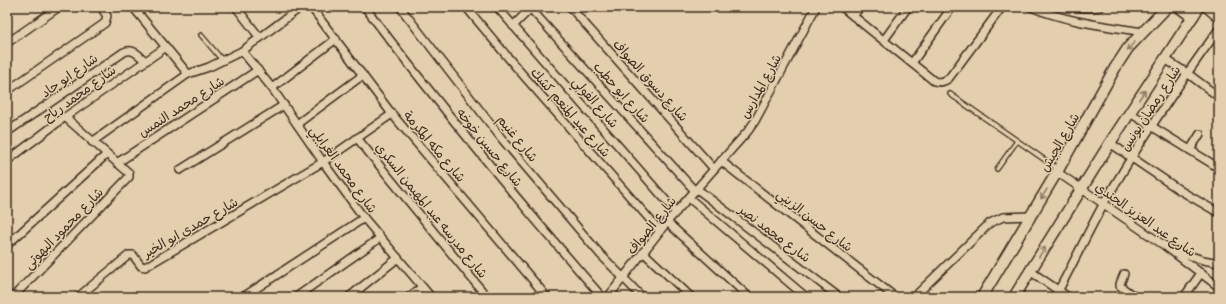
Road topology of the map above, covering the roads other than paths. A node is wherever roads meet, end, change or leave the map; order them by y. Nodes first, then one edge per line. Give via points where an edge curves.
1 (59, 7) edge
2 (101, 7) edge
3 (133, 7) edge
4 (236, 7) edge
5 (301, 7) edge
6 (311, 7) edge
7 (365, 7) edge
8 (400, 7) edge
9 (466, 7) edge
10 (497, 7) edge
11 (570, 7) edge
12 (816, 7) edge
13 (842, 7) edge
14 (860, 7) edge
15 (908, 7) edge
16 (952, 7) edge
17 (1002, 7) edge
18 (1031, 7) edge
19 (1069, 7) edge
20 (1100, 7) edge
21 (1167, 7) edge
22 (1179, 7) edge
23 (1205, 7) edge
24 (531, 8) edge
25 (1196, 11) edge
26 (853, 16) junction
27 (1219, 19) edge
28 (513, 26) junction
29 (1219, 29) edge
30 (1143, 32) junction
31 (201, 35) dead end
32 (260, 38) junction
33 (336, 39) junction
34 (884, 40) junction
35 (7, 43) edge
36 (166, 47) junction
37 (242, 51) junction
38 (1165, 59) junction
39 (223, 60) junction
40 (145, 62) junction
41 (912, 63) junction
42 (258, 70) junction
43 (1187, 73) junction
44 (188, 74) junction
45 (363, 75) junction
46 (272, 88) junction
47 (7, 91) edge
48 (950, 94) dead end
49 (1219, 97) edge
50 (284, 105) junction
51 (1130, 113) junction
52 (392, 114) junction
53 (65, 117) junction
54 (297, 124) junction
55 (1152, 127) junction
56 (7, 132) edge
57 (1200, 134) dead end
58 (358, 138) junction
59 (1017, 141) junction
60 (92, 142) junction
61 (1110, 143) junction
62 (1190, 150) junction
63 (107, 154) junction
64 (1132, 158) junction
65 (7, 161) edge
66 (721, 161) junction
67 (323, 162) junction
68 (117, 163) junction
69 (1218, 165) edge
70 (714, 169) junction
71 (997, 169) dead end
72 (180, 170) dead end
73 (1057, 171) junction
74 (1082, 188) junction
75 (696, 190) junction
76 (689, 198) junction
77 (1104, 204) junction
78 (676, 212) junction
79 (1219, 213) edge
80 (1031, 216) junction
81 (364, 218) junction
82 (667, 222) junction
83 (660, 231) junction
84 (380, 238) junction
85 (7, 245) edge
86 (1165, 246) junction
87 (643, 252) junction
88 (398, 258) junction
89 (1219, 263) edge
90 (1030, 271) junction
91 (1201, 273) junction
92 (1124, 274) dead end
93 (623, 279) junction
94 (422, 287) junction
95 (1219, 287) edge
96 (1056, 294) edge
97 (13, 297) edge
98 (78, 297) edge
99 (243, 297) edge
100 (296, 297) edge
101 (349, 297) edge
102 (409, 297) edge
103 (431, 297) edge
104 (488, 297) edge
105 (547, 297) edge
106 (602, 297) edge
107 (608, 297) edge
108 (642, 297) edge
109 (691, 297) edge
110 (749, 297) edge
111 (806, 297) edge
112 (839, 297) edge
113 (895, 297) edge
114 (914, 297) edge
115 (982, 297) edge
116 (1014, 297) edge
117 (1068, 297) edge
118 (1135, 297) edge
119 (1184, 297) edge

1 - 35 street
2 - 47 street via 107,16 105,23
3 - 36 street
4 - 32 street
5 - 32 street
6 - 33 street, شارع مكه المكرمة
7 - 106 street, شارع حسين خوخه via 470,142
8 - 93 street, شارع غنيم via 502,139
9 - 83 street, شارع عبد المنعم كشك
10 - 28 street, شارع الفولي
11 - 70 street, شارع دسوق الصواف
12 - 66 street, شارع المدارس via 755,121
13 - 26 street
14 - 26 street
15 - 34 street
16 - 41 street
17 - 41 street via 946,81 934,81
18 - 30 street via 1050,15 1080,22
19 - 20 street
21 - 30 main road, شارع الجيش
22 - 25 main road via 1187,13
23 - 27 street
24 - 28 street
24 - 75 street, شارع ابو حطب
25 - 38 main road
26 - 34 street
28 - 78 street, شارع الفولي
29 - 43 street, شارع رمضان يونس
30 -> 73 main road, شارع الجيش via 1128,48 1115,68
31 - 39 lane
32 - 37 street
33 - 45 street, شارع مكه المكرمة
33 - 46 street
34 - 41 street
36 - 40 street, شارع محمد رياح
36 - 44 street
37 - 39 street
37 - 42 street, شارع محمد الغرابلي
38 - 43 street
51 -> 38 main road
39 - 44 street
40 - 53 street, شارع محمد رياح
40 - 56 street, شارع ابو جاد via 132,50 124,52
42 - 46 street, شارع محمد الغرابلي
42 - 68 street, شارع محمد النمس
43 - 49 street
43 - 55 street, شارع رمضان يونس
44 - 60 street
45 - 52 street, شارع مكه المكرمة
45 - 54 street
46 - 50 street, شارع محمد الغرابلي
48 - 59 lane
50 - 54 street, شارع محمد الغرابلي
50 - 72 street
51 - 55 street
51 - 61 main road
52 - 58 street
52 - 105 street, شارع مكه المكرمة
53 - 60 street
53 - 65 street, شارع محمد رياح
54 - 67 street, شارع محمد الغرابلي
55 - 62 street
55 - 64 street, شارع رمضان يونس
57 - 62 street
58 - 67 street
58 - 104 street, شارع مدرسه عبد المهيمن السكري
59 - 71 lane
59 - 73 lane
60 - 63 street
61 - 64 street
61 - 74 main road
62 - 69 street
63 - 68 street
63 - 85 street
64 - 77 street, شارع رمضان يونس
64 - 79 street
66 - 70 street, شارع المدارس
66 - 113 street, شارع حسن الزيني
67 - 81 street, شارع محمد الغرابلي
67 - 98 street, شارع حمدى ابو الخير via 145,267 130,254
68 - 97 street, شارع محمود البهوتى via 130,175
70 - 75 street, شارع الصواف
73 - 74 street, شارع عبد العزيز الجندي
73 -> 80 main road, شارع الجيش
74 - 77 street, شارع عبد العزيز الجندي
90 -> 74 main road
75 - 76 street, شارع الصواف
75 - 112 street, شارع محمد نصر
76 - 78 street, شارع الصواف
76 - 111 street
77 - 86 street, شارع عبد العزيز الجندي
77 - 96 street, شارع رمضان يونس
78 - 82 street, شارع الصواف
80 - 114 street via 1003,217 990,222
80 - 115 main road, شارع الجيش
81 - 84 street, شارع محمد الغرابلي
81 - 99 street
82 - 83 street, شارع الصواف
82 - 110 street
83 - 87 street, شارع الصواف
84 - 88 street, شارع محمد الغرابلي
84 - 100 street
86 - 89 street via 1183,254
86 - 91 street, شارع عبد العزيز الجندي
87 - 93 street, شارع الصواف
87 - 109 street
88 - 94 street, شارع محمد الغرابلي
88 - 101 street
90 - 96 street
90 - 116 main road
91 - 95 street, شارع عبد العزيز الجندي
91 - 119 street
92 - 118 street via 1120,286
93 - 107 street, شارع الصواف
93 - 108 street, شارع غنيم
94 - 102 street
94 - 103 street, شارع محمد الغرابلي
96 - 117 street

